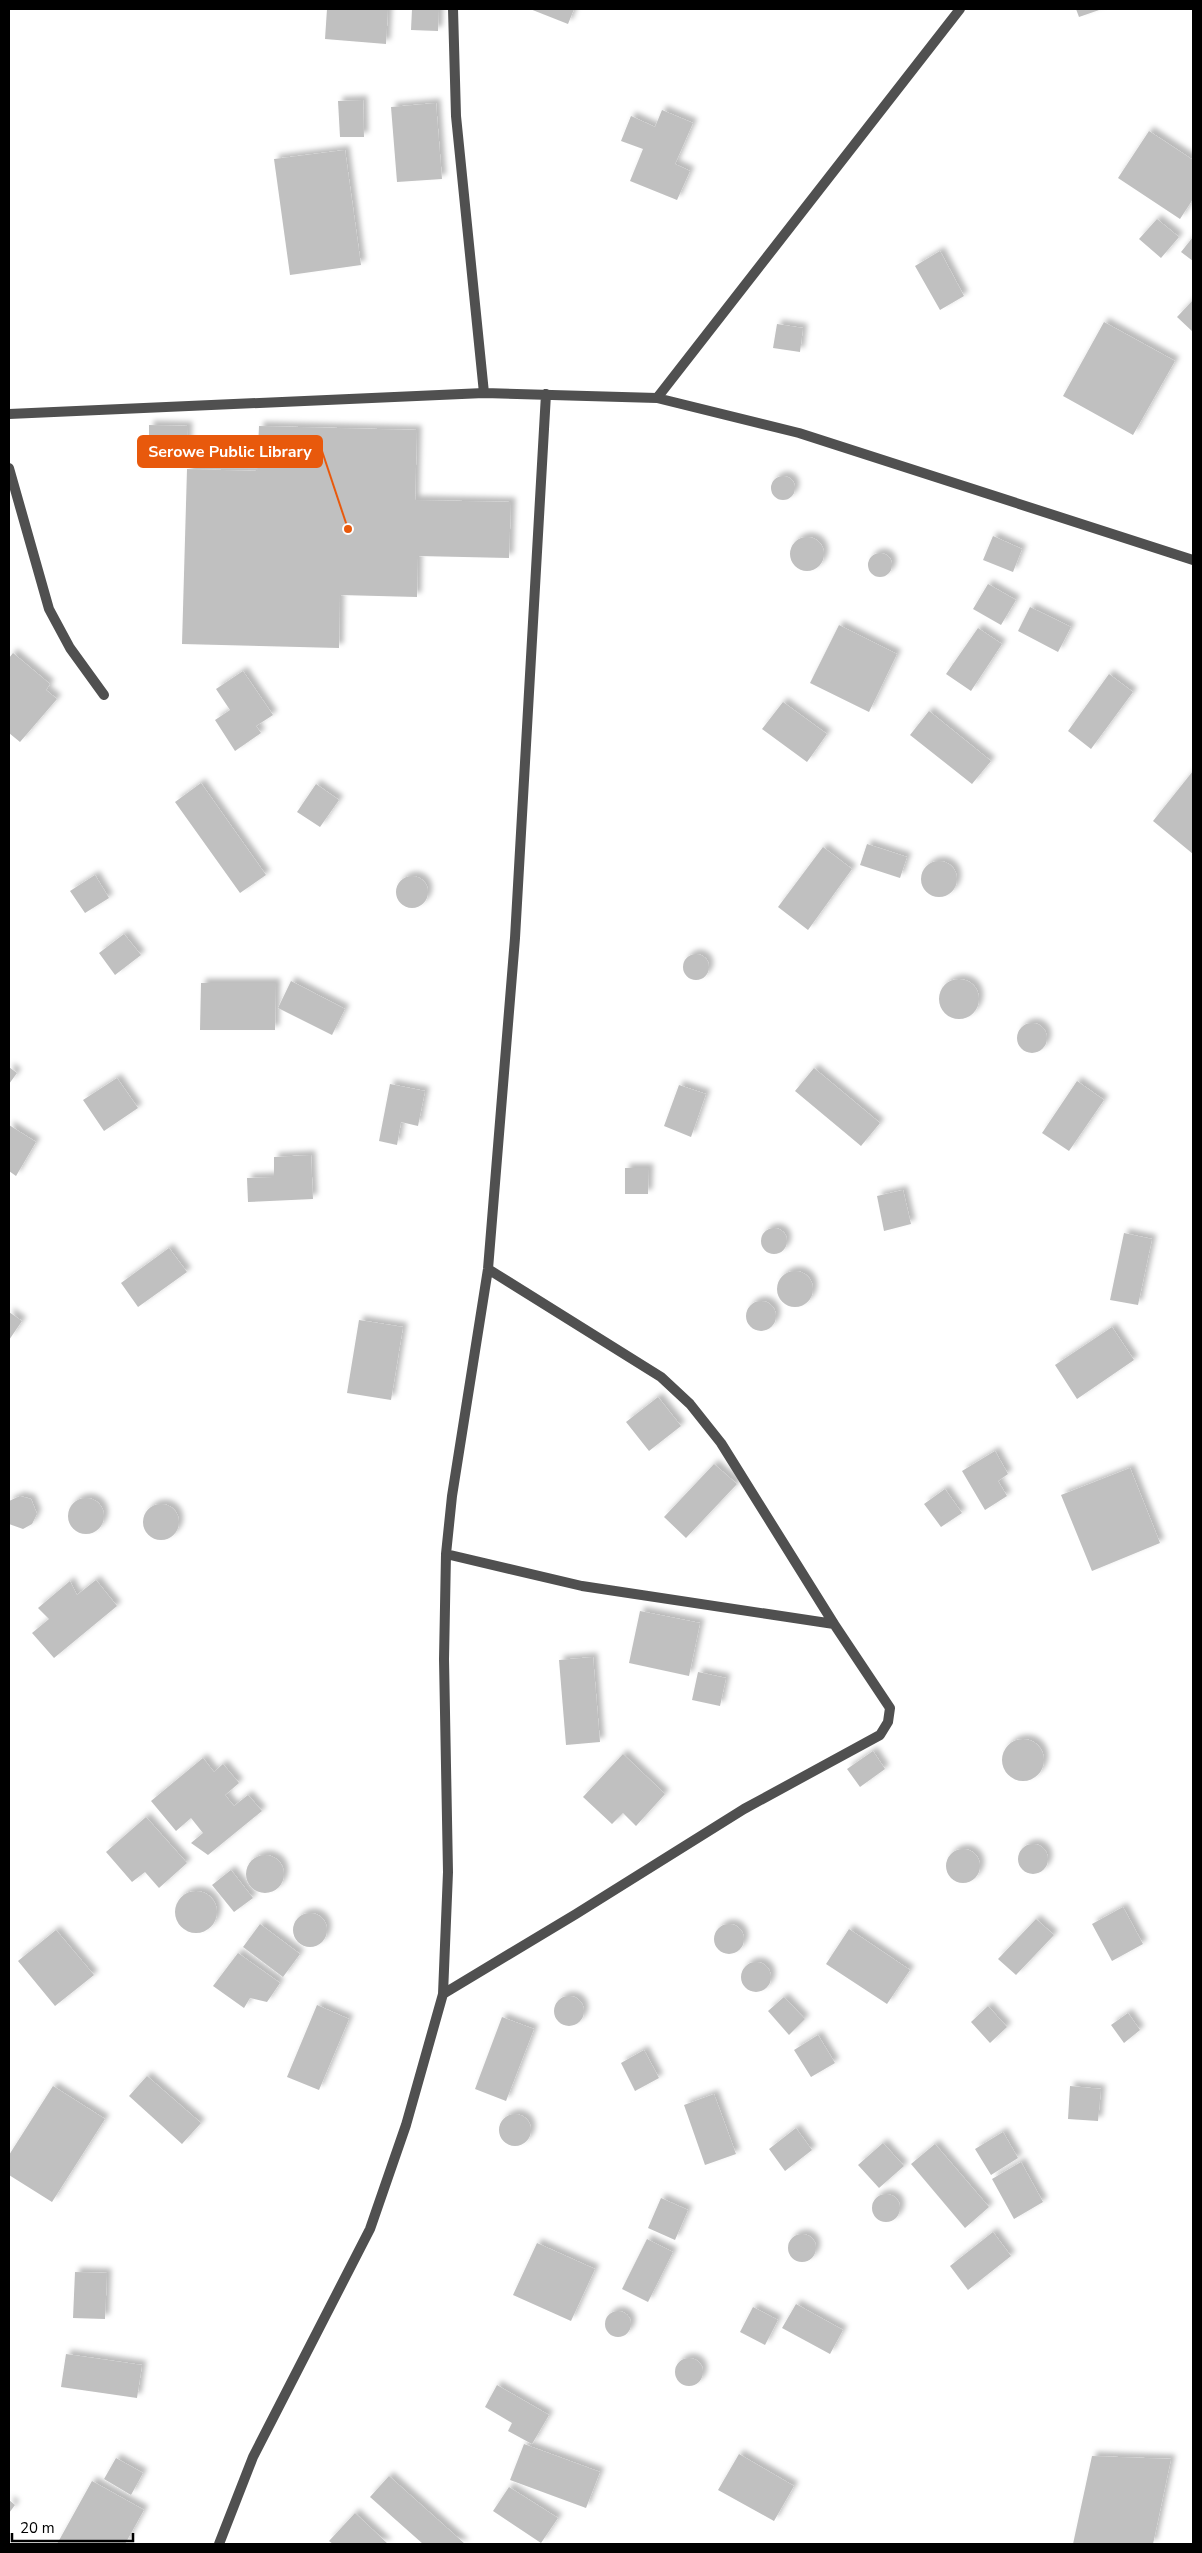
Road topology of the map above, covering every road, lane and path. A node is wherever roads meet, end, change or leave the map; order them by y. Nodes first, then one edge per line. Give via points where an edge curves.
1 (453, 9) edge
2 (960, 9) edge
3 (484, 393) junction
4 (546, 394) junction
5 (657, 398) junction
6 (9, 414) edge
7 (9, 468) edge
8 (1193, 560) edge
9 (104, 695) dead end
10 (488, 1269) junction
11 (446, 1554) junction
12 (834, 1624) junction
13 (444, 1994) junction
14 (219, 2544) edge

1 - 3 street via 456,116
2 - 5 street
3 - 4 street
3 - 6 street
4 - 5 street
4 - 10 street via 515,938
5 - 8 street via 799,433
7 - 9 street via 49,609 70,648
10 - 11 street via 452,1496
10 - 12 street via 661,1377 690,1404 720,1443
11 - 12 street via 582,1586
11 - 13 street via 444,1659 448,1872
12 - 13 street via 890,1708 888,1722 880,1735 744,1809
13 - 14 street via 406,2125 370,2230 253,2457

